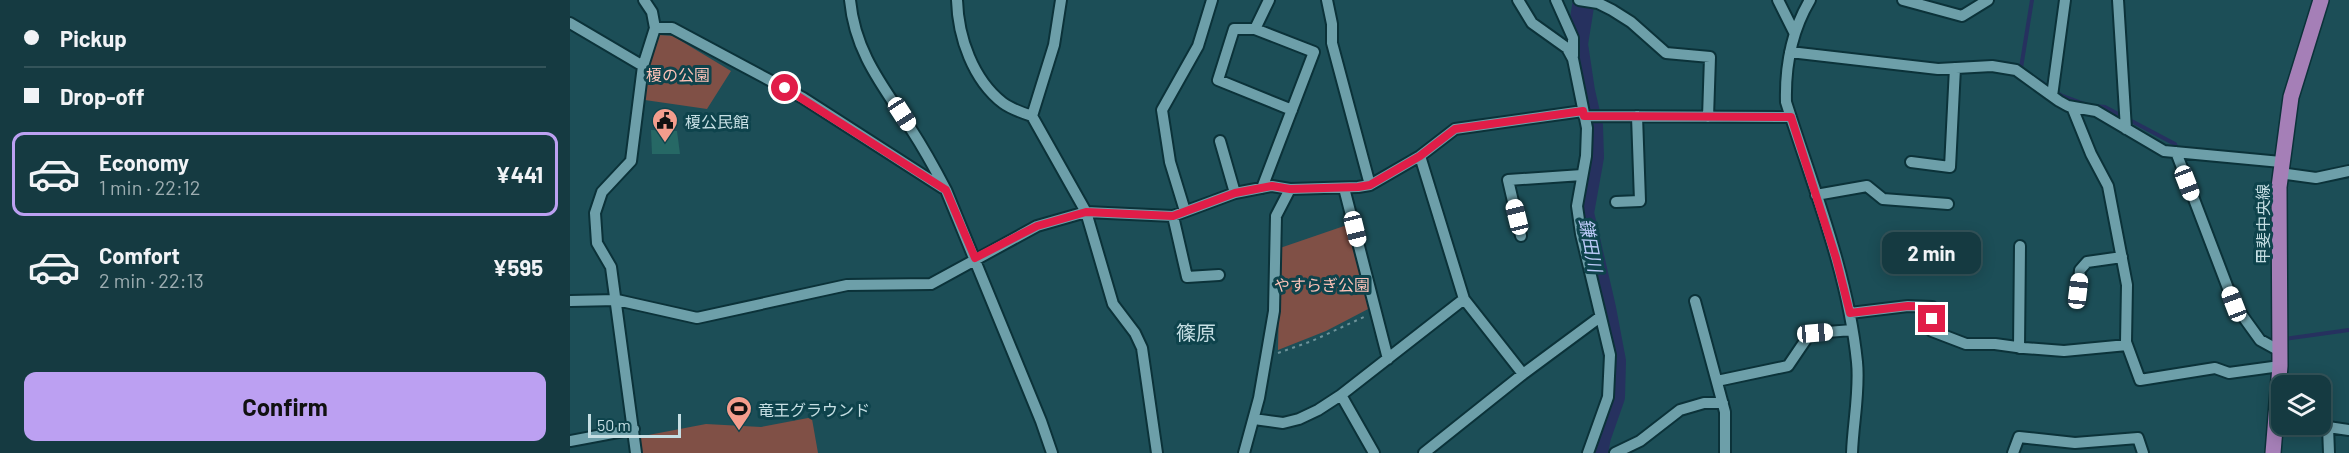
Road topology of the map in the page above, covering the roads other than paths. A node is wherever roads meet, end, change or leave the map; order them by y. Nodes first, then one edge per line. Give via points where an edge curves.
1 (644, 0) edge
2 (850, 0) edge
3 (957, 0) edge
4 (1061, 0) edge
5 (1212, 0) edge
6 (1269, 0) edge
7 (1327, 0) edge
8 (1518, 0) edge
9 (1556, 0) edge
10 (1579, 0) edge
11 (1778, 0) edge
12 (1810, 0) edge
13 (1903, 0) edge
14 (1988, 0) edge
15 (2065, 0) edge
16 (2118, 0) edge
17 (2321, 0) edge
18 (570, 24) edge
19 (655, 28) junction
20 (1256, 29) junction
21 (1794, 32) junction
22 (1790, 52) junction
23 (1573, 59) junction
24 (643, 66) junction
25 (1954, 68) junction
26 (2052, 96) junction
27 (2072, 107) junction
28 (1292, 110) junction
29 (1584, 113) junction
30 (1032, 116) junction
31 (1637, 116) junction
32 (1708, 117) junction
33 (1791, 117) junction
34 (2126, 129) junction
35 (1220, 141) dead end
36 (2176, 152) junction
37 (1420, 156) junction
38 (1911, 162) dead end
39 (2281, 167) junction
40 (2349, 171) edge
41 (1582, 175) junction
42 (1370, 185) junction
43 (1262, 188) junction
44 (1344, 188) junction
45 (1290, 189) junction
46 (946, 190) junction
47 (1235, 193) junction
48 (1816, 195) junction
49 (1616, 202) dead end
50 (1948, 204) dead end
51 (1185, 211) junction
52 (1086, 212) junction
53 (1173, 216) junction
54 (1521, 236) dead end
55 (2020, 246) dead end
56 (2122, 257) junction
57 (975, 258) junction
58 (1219, 275) dead end
59 (2078, 291) dead end
60 (1464, 299) junction
61 (617, 300) junction
62 (570, 301) edge
63 (1695, 301) dead end
64 (1850, 313) junction
65 (1600, 316) junction
66 (1852, 330) junction
67 (2127, 345) junction
68 (2019, 348) junction
69 (1388, 358) junction
70 (2280, 359) junction
71 (1523, 374) junction
72 (2279, 375) edge
73 (1716, 381) junction
74 (1341, 395) junction
75 (1722, 403) junction
76 (1254, 419) junction
77 (2331, 427) edge
78 (634, 429) junction
79 (2349, 430) edge
80 (2274, 435) edge
81 (2328, 435) edge
82 (570, 441) edge
83 (636, 453) edge
84 (1052, 453) edge
85 (1157, 453) edge
86 (1244, 453) edge
87 (1374, 453) edge
88 (1424, 453) edge
89 (1588, 453) edge
90 (1615, 453) edge
91 (1725, 453) edge
92 (1852, 453) edge
93 (2013, 453) edge
94 (2143, 453) edge
95 (2272, 453) edge
96 (2329, 453) edge

1 - 19 street via 652,12
2 - 46 street via 855,33 863,52
3 - 30 street via 970,59 980,78 1004,104
4 - 30 street via 1054,45
5 - 51 street via 1198,46 1162,110 1170,162
6 - 20 street
7 - 42 street via 1332,43
8 - 23 street via 1532,23 1567,48
9 - 23 street via 1573,38
10 - 32 street via 1612,10 1666,53 1710,57
11 - 21 street
12 - 21 street
13 - 14 street via 1962,16
15 - 26 street
16 - 34 street
17 - 39 main road, 甲斐中央線 via 2291,97
18 - 24 street
19 - 24 street
19 - 46 street via 672,28 803,98
20 - 28 street via 1314,52
20 - 28 street via 1234,29 1218,80
21 - 22 street
22 - 25 street
22 - 33 street via 1786,102
23 - 29 street
24 - 61 street via 631,161 602,192 595,213 597,243 611,267
25 - 26 street via 1992,66 2016,70
25 - 38 street via 1950,166
26 - 27 street
27 - 34 street via 2096,111
27 - 56 street via 2108,186
28 - 43 street
29 - 31 street
29 - 37 street via 1455,129
29 - 41 street via 1587,128
30 - 52 street
31 - 32 street
31 - 49 street via 1640,201
32 - 33 street
33 - 48 street
34 - 36 street via 2164,151
35 - 47 street
36 - 39 street
36 - 70 street via 2234,304 2260,340
37 - 42 street
37 - 60 street
39 - 40 street via 2316,178
39 - 70 main road, 甲斐中央線
41 - 54 street via 1508,180
41 - 65 street via 1577,207
42 - 44 street
43 - 45 street
43 - 47 street
44 - 45 street
44 - 69 street
45 - 76 street via 1276,216 1274,310
46 - 57 street
47 - 51 street
48 - 50 street via 1867,186 1883,199
48 - 64 street
51 - 53 street
52 - 53 street
52 - 57 street via 1037,226
52 - 85 street via 1113,304 1136,333 1142,348
53 - 58 street via 1187,277
55 - 68 street
56 - 59 street via 2087,262 2080,270
56 - 67 street via 2127,285
57 - 61 street via 931,284 847,285 697,318
57 - 84 street
60 - 69 street
60 - 71 street
61 - 62 street
61 - 78 street
63 - 73 street
64 - 66 street
64 - 68 street via 1932,307 1932,331 1966,344
65 - 71 street
65 - 89 street via 1610,355 1608,397
66 - 73 street via 1815,333 1807,338 1788,366
66 - 92 street via 1857,364
67 - 68 street via 2064,351
67 - 70 street via 2140,380 2215,368 2229,373
69 - 74 street
70 - 72 main road, 甲斐中央線
71 - 88 street
73 - 75 street
74 - 76 street via 1299,419 1283,423
74 - 87 street
75 - 90 street via 1680,410 1640,441
75 - 91 street
76 - 86 street
77 - 79 street
78 - 82 street
78 - 83 street
80 - 95 main road, 甲斐中央線
81 - 96 street
93 - 94 street via 2019,436 2075,443 2138,438

